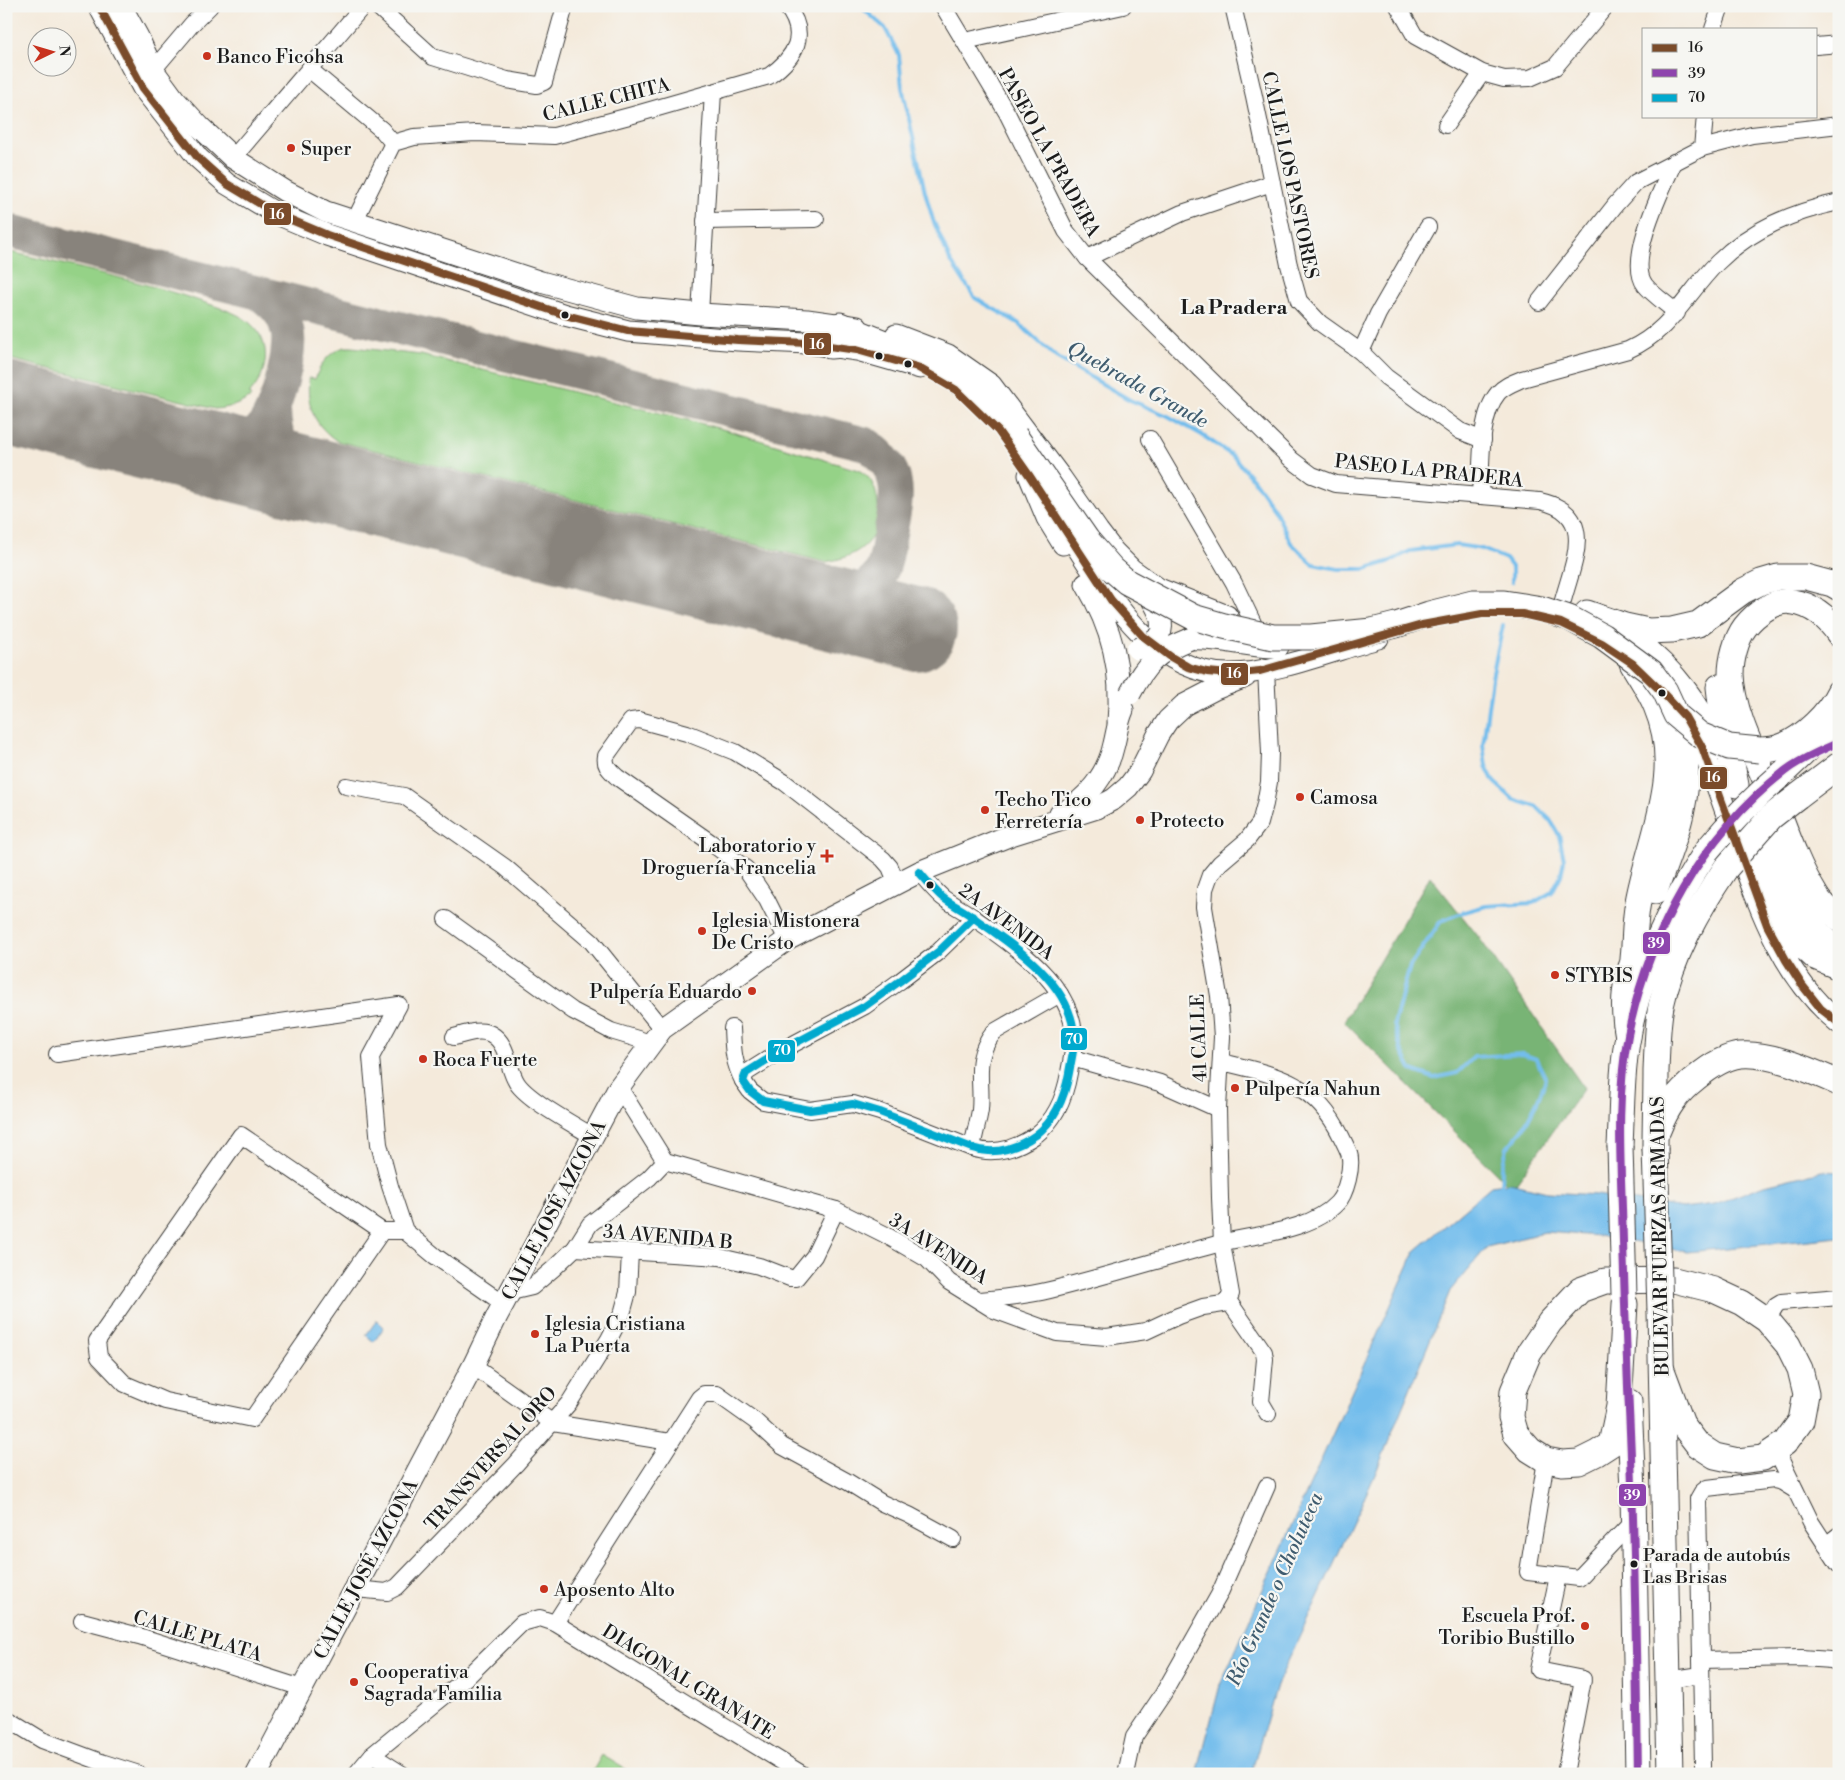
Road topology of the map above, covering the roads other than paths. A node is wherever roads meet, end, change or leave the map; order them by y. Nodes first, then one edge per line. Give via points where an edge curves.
1 (85, 6) edge
2 (99, 6) edge
3 (121, 6) edge
4 (210, 6) edge
5 (363, 6) edge
6 (377, 6) edge
7 (565, 6) edge
8 (786, 6) edge
9 (943, 6) edge
10 (1123, 6) edge
11 (1233, 6) edge
12 (1398, 6) edge
13 (1606, 6) edge
14 (1721, 6) edge
15 (1713, 28) edge
16 (965, 41) junction
17 (1839, 44) edge
18 (1818, 46) edge
19 (309, 69) junction
20 (1482, 73) junction
21 (148, 79) junction
22 (713, 92) junction
23 (1705, 118) edge
24 (1446, 125) dead end
25 (1839, 125) edge
26 (393, 143) junction
27 (1702, 148) junction
28 (233, 158) junction
29 (1674, 162) junction
30 (1272, 183) junction
31 (1839, 202) edge
32 (816, 219) dead end
33 (706, 221) junction
34 (354, 222) junction
35 (1428, 227) dead end
36 (1087, 258) junction
37 (1539, 302) dead end
38 (1677, 313) junction
39 (700, 314) junction
40 (835, 335) junction
41 (1361, 352) junction
42 (1150, 439) dead end
43 (1483, 440) junction
44 (1029, 475) junction
45 (1480, 496) junction
46 (1137, 573) junction
47 (1839, 588) edge
48 (1562, 604) junction
49 (1587, 613) junction
50 (1400, 614) junction
51 (1839, 616) edge
52 (1253, 623) junction
53 (1107, 627) junction
54 (1839, 634) edge
55 (1632, 663) junction
56 (1263, 670) junction
57 (1839, 692) edge
58 (1676, 715) junction
59 (1839, 716) edge
60 (1118, 722) junction
61 (1839, 742) edge
62 (1785, 771) junction
63 (1826, 777) edge
64 (1736, 785) junction
65 (346, 786) dead end
66 (1746, 815) junction
67 (1033, 827) junction
68 (919, 872) junction
69 (897, 884) junction
70 (974, 917) junction
71 (1839, 918) edge
72 (446, 919) dead end
73 (1791, 935) junction
74 (787, 940) junction
75 (1839, 949) edge
76 (1633, 960) junction
77 (1839, 967) edge
78 (1060, 994) junction
79 (1839, 1005) edge
80 (1839, 1024) edge
81 (732, 1028) dead end
82 (657, 1036) junction
83 (454, 1037) dead end
84 (1628, 1037) junction
85 (57, 1054) dead end
86 (1072, 1058) junction
87 (1222, 1062) junction
88 (743, 1082) junction
89 (1839, 1083) edge
90 (619, 1087) junction
91 (1218, 1109) junction
92 (592, 1136) junction
93 (1655, 1142) junction
94 (972, 1148) junction
95 (665, 1161) junction
96 (836, 1210) junction
97 (382, 1231) junction
98 (405, 1231) junction
99 (1222, 1243) junction
100 (575, 1248) junction
101 (630, 1252) junction
102 (1839, 1297) edge
103 (507, 1298) junction
104 (979, 1300) junction
105 (1228, 1300) junction
106 (1624, 1300) junction
107 (1767, 1320) junction
108 (473, 1366) junction
109 (1662, 1370) junction
110 (1268, 1414) dead end
111 (553, 1423) junction
112 (670, 1442) junction
113 (1776, 1450) junction
114 (1546, 1460) junction
115 (1268, 1486) dead end
116 (1795, 1490) junction
117 (1634, 1520) junction
118 (1839, 1535) edge
119 (953, 1540) dead end
120 (1826, 1545) junction
121 (1839, 1565) edge
122 (1558, 1576) junction
123 (355, 1589) junction
124 (82, 1621) dead end
125 (555, 1622) junction
126 (1839, 1663) edge
127 (1701, 1667) junction
128 (1668, 1680) junction
129 (302, 1688) junction
130 (6, 1718) edge
131 (372, 1755) junction
132 (1703, 1766) dead end
133 (140, 1774) edge
134 (257, 1774) edge
135 (356, 1774) edge
136 (402, 1774) edge
137 (802, 1774) edge
138 (1126, 1774) edge
139 (1565, 1774) edge
140 (1638, 1774) edge
141 (1670, 1774) edge

1 - 21 main road via 122,67
2 - 21 main road
3 - 21 main road via 138,36
4 - 21 street
5 - 19 street
6 - 7 street via 432,57 507,80 537,85 544,82
8 - 22 street, CALLE CHITA via 795,17 798,32 796,49 784,65 770,76
9 - 16 street, PASEO LA PRADERA
10 - 16 street
11 - 30 street, CALLE LOS PASTORES
12 - 20 street via 1415,36
13 - 20 street via 1555,67 1530,78 1504,79
14 - 15 street
16 - 36 street, PASEO LA PRADERA via 1007,113 1066,231
17 - 18 street
19 - 26 street
19 - 28 street
20 - 24 street
21 - 28 main road via 175,100
21 - 40 main road via 198,158 226,184 277,214 327,235 566,315 628,330 808,343
22 - 26 street, CALLE CHITA via 554,136 475,133 414,137
22 - 33 street
23 - 27 street
25 - 27 street via 1752,135
26 - 34 street
27 - 29 street
28 - 34 main road via 286,191 326,212
29 - 37 street via 1636,182
29 - 38 street via 1644,237 1640,264 1645,285
30 - 36 street via 1182,213
30 - 41 street, CALLE LOS PASTORES via 1299,301 1320,323
31 - 38 street via 1790,216 1733,248
32 - 33 street
33 - 39 street
34 - 39 main road via 541,282 637,308
35 - 41 street via 1378,314
36 - 45 street, PASEO LA PRADERA via 1264,434 1312,475 1336,484
38 - 43 street via 1659,332 1628,350 1509,384 1492,404
39 - 40 main road via 807,320
40 - 44 main road via 857,350 917,367 956,390 998,431
40 - 46 main road via 886,331 948,355 991,385 1108,545
40 - 58 highway, bridge via 917,356 937,366 979,397 1015,436 1087,540 1112,569 1127,582 1193,617 1273,637 1311,637 1372,631 1473,603 1504,603 1542,609 1569,618 1602,636 1651,672 1665,691
41 - 43 street, CALLE LOS PASTORES via 1386,377 1435,413 1460,431
42 - 52 street via 1234,583
43 - 45 street
44 - 53 main road via 1047,518
44 - 56 main road via 1111,600 1144,636 1188,667 1230,674
45 - 48 street, PASEO LA PRADERA via 1546,502 1571,517 1576,525 1578,543
46 - 52 main road via 1160,589 1221,614
46 - 53 main road, bridge via 1162,618 1159,637 1137,649 1125,647
47 - 49 highway via 1806,577 1778,577 1743,591 1698,624 1672,630 1648,631
48 - 49 main road
48 - 50 main road via 1507,596 1472,596
49 - 64 main road via 1636,639 1658,657 1706,718
50 - 52 main road via 1315,630
50 - 60 main road, CALLE JOSÉ AZCONA, bridge via 1341,637 1313,644 1267,647 1225,640 1190,639 1153,659 1140,675
51 - 64 highway via 1811,595 1791,591 1762,599 1736,622 1720,664 1719,685
53 - 60 main road via 1119,676
54 - 71 highway via 1829,620 1810,607 1792,601 1775,604 1744,628 1731,674 1744,728 1801,865 1815,896
55 - 56 main road via 1602,643 1561,623 1522,614 1482,614 1422,625
55 - 76 highway via 1656,706 1667,756 1662,810 1638,902
55 - 80 main road via 1685,717 1702,747 1767,925 1802,985 1821,1009
56 - 67 main road, CALLE JOSÉ AZCONA via 1184,705 1158,735 1140,771 1114,799 1097,808
56 - 87 street, 41 CALLE via 1270,754 1266,804 1260,823 1247,840 1220,863 1210,875 1205,889 1204,907 1219,996
57 - 58 highway, bridge via 1816,723 1784,746 1772,750 1729,747 1700,735
58 - 76 highway via 1686,773 1683,802
59 - 62 highway
60 - 67 main road, CALLE JOSÉ AZCONA via 1107,766 1096,783 1064,812
61 - 62 highway, BULEVAR FUERZAS ARMADAS
62 - 84 highway, BULEVAR FUERZAS ARMADAS, bridge via 1737,815 1708,848 1678,896 1643,978
63 - 93 highway, BULEVAR FUERZAS ARMADAS, bridge via 1771,817 1726,868 1691,923 1661,1007 1657,1038
64 - 66 main road
65 - 82 street via 404,796 505,867 592,942
66 - 73 main road
66 - 75 highway via 1762,837 1806,918 1818,933
67 - 68 main road, CALLE JOSÉ AZCONA
68 - 69 main road, CALLE JOSÉ AZCONA
68 - 70 street, 2A AVENIDA via 942,897
69 - 74 main road, CALLE JOSÉ AZCONA
69 - 74 street via 883,859 784,782 735,752 687,734 639,720 630,721 606,756 607,767 746,869 767,900
70 - 78 street, 2A AVENIDA via 1031,960
70 - 88 street via 938,952 865,1006 784,1049 746,1073
72 - 82 street via 573,1011 611,1031
73 - 77 highway via 1816,957
73 - 79 main road via 1812,974
74 - 82 main road, CALLE JOSÉ AZCONA
76 - 84 highway via 1627,977 1625,1000
78 - 86 street, 2A AVENIDA via 1072,1021
78 - 94 street via 994,1032 986,1042 979,1062 980,1110
81 - 88 street via 736,1067
82 - 90 main road, CALLE JOSÉ AZCONA
83 - 92 street via 479,1031 490,1033 502,1043 518,1084 537,1102
84 - 106 highway, BULEVAR FUERZAS ARMADAS, bridge via 1620,1146
85 - 98 street via 399,1005 371,1056 379,1144
86 - 91 street via 1160,1083
86 - 94 street, 2A AVENIDA via 1062,1097 1054,1116 1042,1130 1014,1147 988,1152
87 - 91 street, 41 CALLE
87 - 99 street, 3A AVENIDA via 1294,1084 1318,1100 1332,1118 1350,1155 1346,1190 1322,1216 1286,1229
88 - 94 street, 2A AVENIDA via 763,1101 810,1110 853,1104
89 - 93 highway via 1776,1060 1738,1055 1718,1062 1679,1092 1664,1114
90 - 92 main road, CALLE JOSÉ AZCONA
90 - 95 street
91 - 99 street, 41 CALLE
92 - 103 main road, CALLE JOSÉ AZCONA
93 - 109 highway, BULEVAR FUERZAS ARMADAS, bridge
95 - 96 street, 3A AVENIDA
95 - 100 street via 649,1178 590,1224
96 - 101 street, 3A AVENIDA B via 814,1256 796,1278 720,1257
96 - 104 street, 3A AVENIDA via 927,1259 949,1282
97 - 97 street via 252,1419 172,1403 149,1394 125,1384 99,1357 97,1341 241,1135
97 - 98 street
98 - 103 street via 435,1256
99 - 104 street, 3A AVENIDA via 1048,1291
99 - 105 street, 41 CALLE via 1231,1294
100 - 101 street, 3A AVENIDA B
100 - 103 street via 532,1287
101 - 111 street, TRANSVERSAL ORO via 628,1292 622,1314 569,1403
102 - 107 street via 1781,1302
103 - 108 main road, CALLE JOSÉ AZCONA
104 - 105 street via 994,1310 1058,1333 1107,1337 1146,1331 1178,1316
105 - 110 street via 1264,1352 1261,1402
106 - 114 highway via 1620,1406 1611,1444 1579,1462
106 - 117 highway, BULEVAR FUERZAS ARMADAS
107 - 113 highway via 1788,1344 1800,1369 1806,1394 1801,1421 1785,1444
107 - 114 highway via 1714,1290 1674,1280 1605,1281 1580,1290 1550,1322 1529,1353 1513,1391 1511,1417 1516,1434 1530,1450
108 - 111 street
108 - 123 main road, CALLE JOSÉ AZCONA
109 - 113 highway via 1682,1424 1698,1445 1715,1456 1738,1461 1763,1458
109 - 128 highway, BULEVAR FUERZAS ARMADAS
111 - 112 street
111 - 123 street, TRANSVERSAL ORO via 397,1587 386,1592
112 - 119 street via 699,1398 704,1394 716,1394 755,1421 782,1446
112 - 125 street
113 - 116 street
114 - 122 street via 1528,1572
115 - 138 street via 1219,1595 1163,1694 1134,1737
116 - 120 street
116 - 127 street via 1774,1480 1707,1488 1698,1499
117 - 122 street via 1579,1578
117 - 140 highway, BULEVAR FUERZAS ARMADAS
118 - 120 street
120 - 121 street
122 - 139 street via 1538,1670 1583,1679
123 - 129 main road, CALLE JOSÉ AZCONA
124 - 129 street, CALLE PLATA
125 - 131 street via 540,1618 522,1623 464,1680
125 - 137 street, DIAGONAL GRANATE
126 - 127 street via 1802,1658
127 - 128 street
127 - 132 street
128 - 141 highway, BULEVAR FUERZAS ARMADAS
129 - 134 main road, CALLE JOSÉ AZCONA
130 - 133 street via 42,1740
131 - 135 street
131 - 136 street

